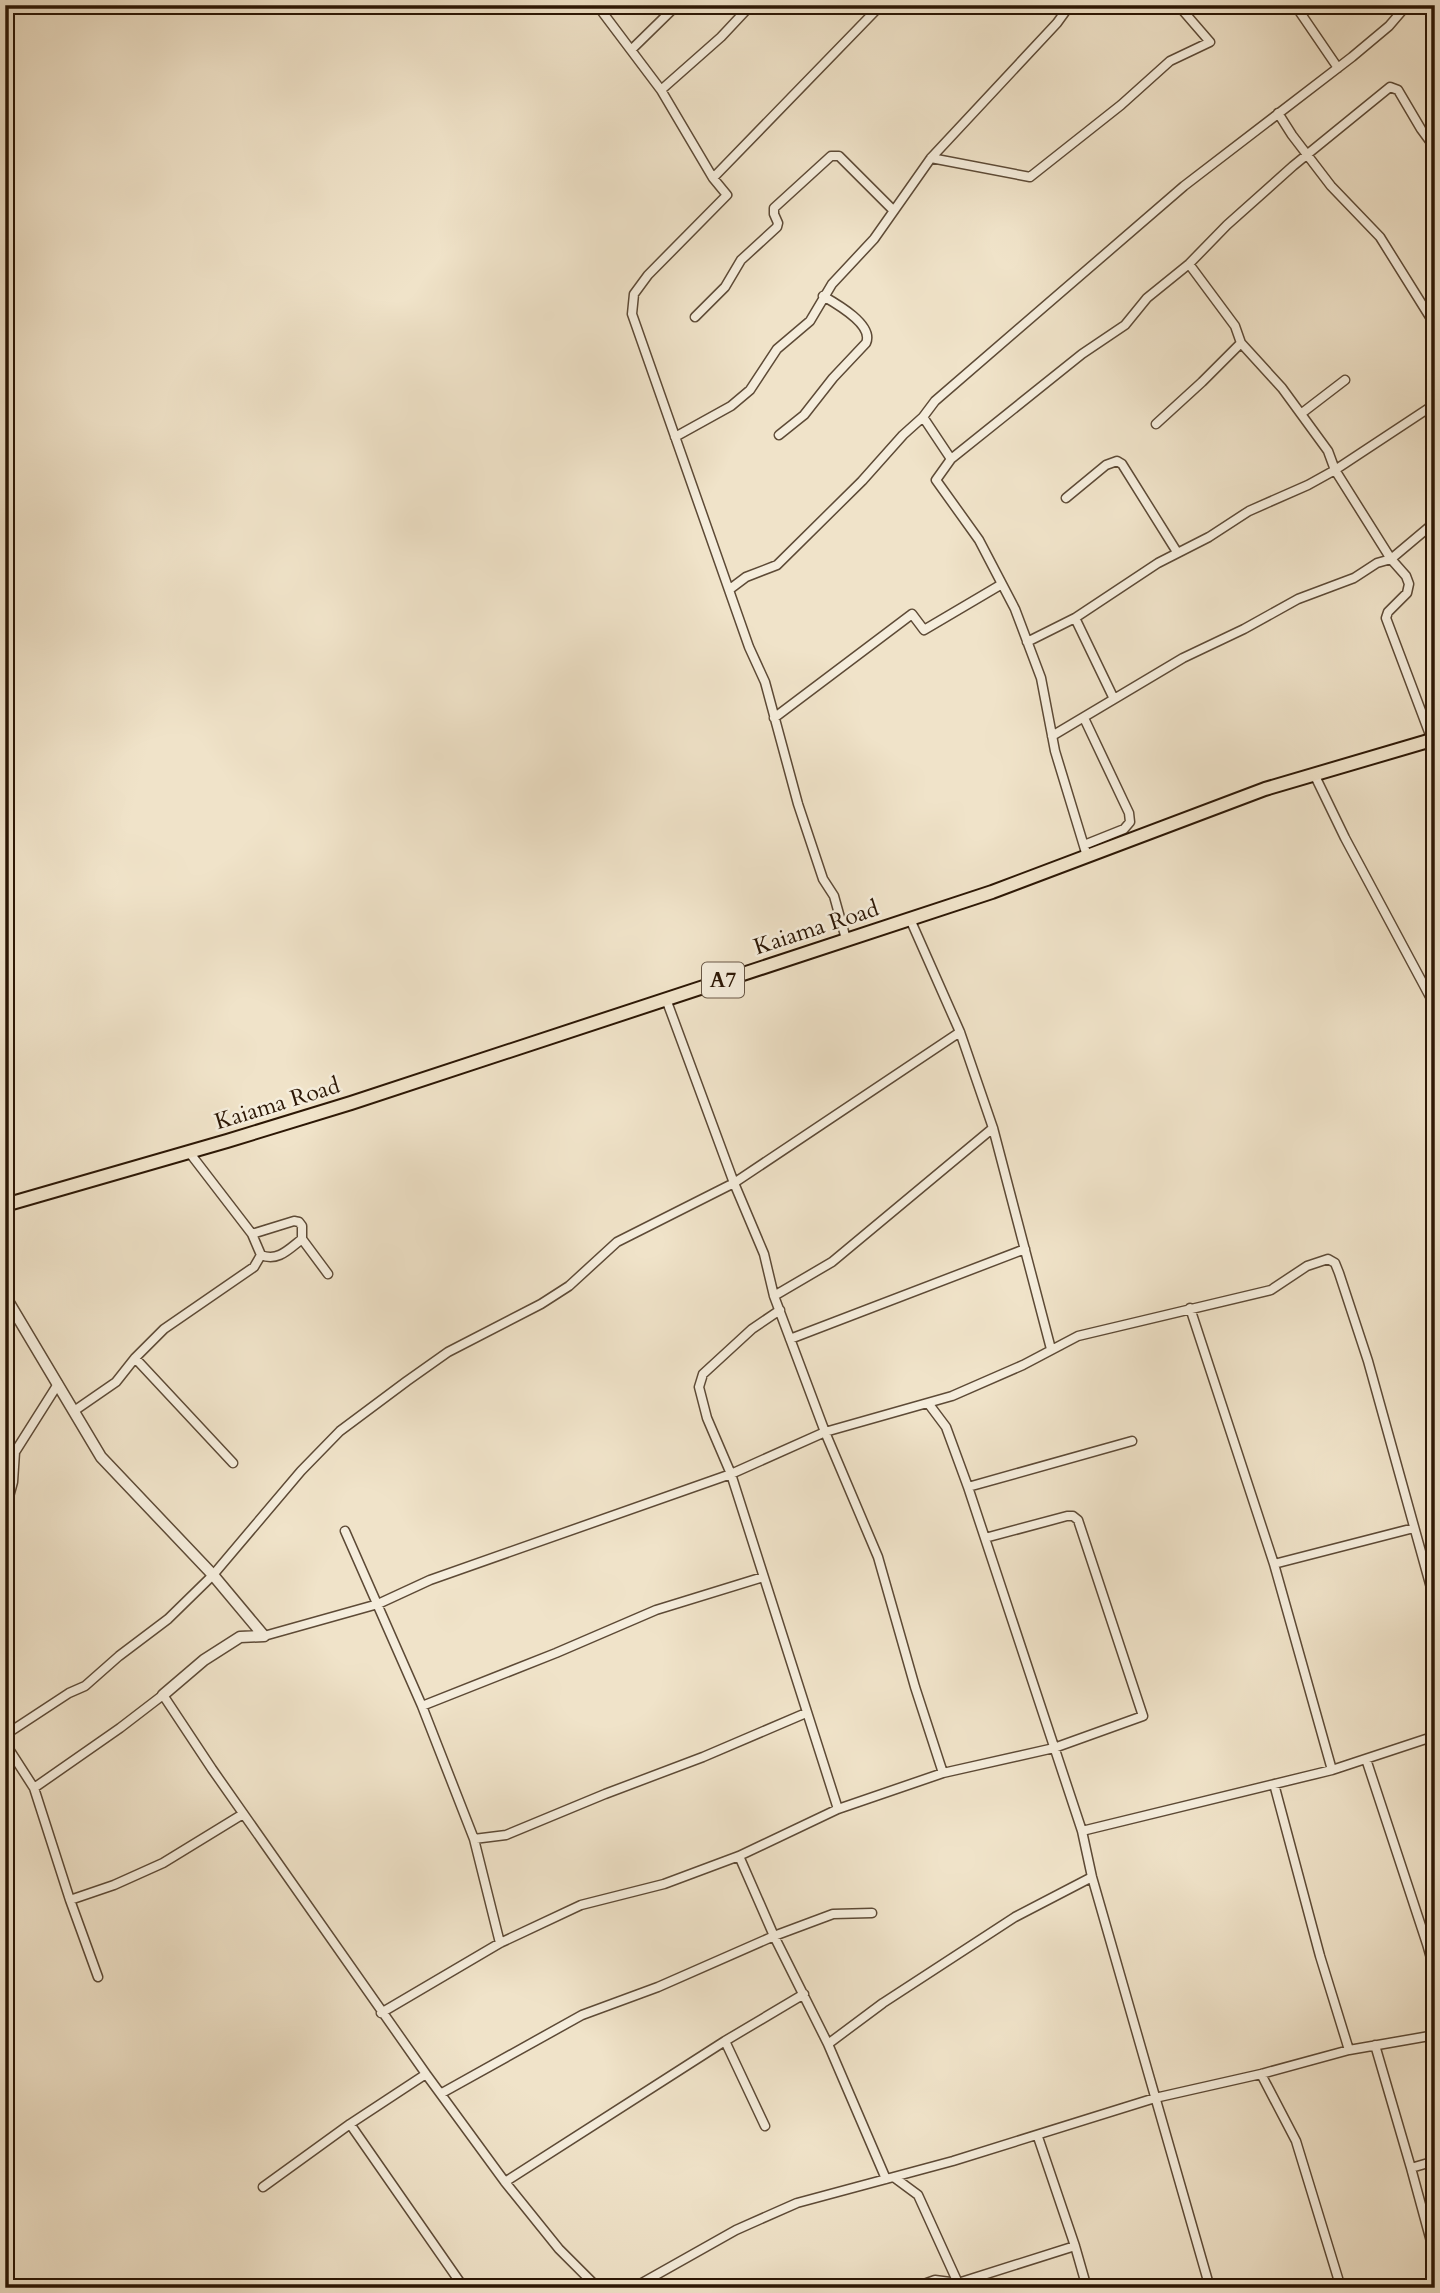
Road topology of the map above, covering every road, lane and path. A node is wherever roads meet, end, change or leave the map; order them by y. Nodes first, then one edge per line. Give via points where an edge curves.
1 (677, 5) edge
2 (751, 5) edge
3 (881, 5) edge
4 (1070, 5) edge
5 (1178, 5) edge
6 (1295, 5) edge
7 (1407, 5) edge
8 (1431, 5) edge
9 (600, 7) edge
10 (1435, 13) edge
11 (632, 50) junction
12 (1338, 68) junction
13 (661, 90) junction
14 (1278, 113) junction
15 (1435, 148) edge
16 (1307, 155) junction
17 (931, 158) junction
18 (713, 178) junction
19 (893, 210) junction
20 (1189, 264) junction
21 (823, 296) junction
22 (695, 317) dead end
23 (1435, 325) edge
24 (1241, 343) junction
25 (1345, 380) dead end
26 (1435, 404) edge
27 (1302, 413) junction
28 (923, 417) junction
29 (1156, 424) dead end
30 (779, 435) dead end
31 (675, 437) junction
32 (951, 459) junction
33 (1335, 470) junction
34 (1066, 498) dead end
35 (1435, 522) edge
36 (1177, 552) junction
37 (1391, 558) junction
38 (1002, 584) junction
39 (730, 589) junction
40 (1075, 618) junction
41 (1027, 642) junction
42 (1114, 699) junction
43 (774, 718) junction
44 (1084, 718) junction
45 (1052, 736) junction
46 (1433, 740) edge
47 (1315, 776) junction
48 (1086, 850) junction
49 (910, 919) junction
50 (846, 939) junction
51 (666, 999) junction
52 (1435, 1006) edge
53 (960, 1032) junction
54 (993, 1128) junction
55 (189, 1152) junction
56 (734, 1183) junction
57 (5, 1205) edge
58 (252, 1234) junction
59 (302, 1239) junction
60 (1025, 1250) junction
61 (261, 1255) junction
62 (328, 1275) dead end
63 (774, 1296) junction
64 (5, 1297) edge
65 (1190, 1308) junction
66 (780, 1310) junction
67 (790, 1339) junction
68 (1051, 1349) junction
69 (135, 1358) junction
70 (58, 1384) junction
71 (928, 1403) junction
72 (74, 1411) junction
73 (825, 1432) junction
74 (1132, 1441) dead end
75 (5, 1442) edge
76 (15, 1452) junction
77 (233, 1463) dead end
78 (731, 1474) junction
79 (968, 1487) junction
80 (5, 1511) edge
81 (1414, 1528) junction
82 (345, 1531) dead end
83 (985, 1538) junction
84 (1274, 1564) junction
85 (213, 1575) junction
86 (763, 1577) junction
87 (1435, 1602) edge
88 (378, 1604) junction
89 (264, 1636) junction
90 (163, 1695) junction
91 (422, 1706) junction
92 (806, 1713) junction
93 (5, 1735) edge
94 (1435, 1736) edge
95 (5, 1743) edge
96 (1054, 1748) junction
97 (1366, 1759) junction
98 (1332, 1770) junction
99 (943, 1773) junction
100 (1274, 1784) junction
101 (34, 1788) junction
102 (838, 1809) junction
103 (243, 1814) junction
104 (1082, 1831) junction
105 (474, 1839) junction
106 (738, 1856) junction
107 (1092, 1877) junction
108 (70, 1900) junction
109 (872, 1913) dead end
110 (774, 1936) junction
111 (500, 1943) junction
112 (1435, 1972) edge
113 (98, 1977) dead end
114 (804, 1994) junction
115 (381, 2013) junction
116 (1435, 2035) edge
117 (725, 2041) junction
118 (828, 2044) junction
119 (1375, 2045) junction
120 (1349, 2050) junction
121 (426, 2074) junction
122 (1261, 2074) junction
123 (442, 2093) junction
124 (1155, 2098) junction
125 (350, 2124) junction
126 (765, 2126) dead end
127 (1038, 2137) junction
128 (1435, 2161) edge
129 (1411, 2168) junction
130 (890, 2178) junction
131 (505, 2182) junction
132 (262, 2187) dead end
133 (1075, 2246) junction
134 (1435, 2256) edge
135 (960, 2286) edge
136 (464, 2288) edge
137 (598, 2288) edge
138 (633, 2288) edge
139 (913, 2288) edge
140 (1087, 2288) edge
141 (1210, 2288) edge
142 (1340, 2288) edge

1 - 11 street
2 - 13 street
3 - 18 street
4 - 17 street
5 - 17 street via 1210,42 1170,61 1030,177
6 - 12 street
7 - 12 street
8 - 10 street
9 - 11 street
11 - 13 street
12 - 14 street
13 - 18 street
14 - 16 street
14 - 28 street via 1184,186 935,401
15 - 16 street via 1398,90 1390,87
16 - 20 street
16 - 23 street via 1380,237
17 - 19 street
18 - 31 street via 727,195 634,294 632,314
19 - 21 street via 874,239
19 - 22 street via 839,156 831,156 774,208 777,228 741,260 725,287
20 - 24 street via 1235,326
20 - 32 street via 1147,298 1125,325
21 - 30 street via 867,329 869,337 804,415
21 - 31 street via 810,321 777,349 742,398
24 - 27 street
24 - 29 street
25 - 27 street
26 - 33 street
27 - 33 street
28 - 32 street
28 - 39 street via 777,565
31 - 39 street
32 - 38 street via 936,480 979,540
33 - 36 street
33 - 37 street
34 - 36 street via 1117,461
35 - 37 street
36 - 40 street
37 - 42 street via 1354,578 1298,598
37 - 46 street via 1409,584 1407,593 1388,612 1387,625
38 - 41 street
38 - 43 street via 924,630 912,614
39 - 43 street
40 - 41 street
40 - 42 street
41 - 45 street via 1041,678
42 - 44 street
43 - 50 street via 798,804
44 - 45 street
44 - 48 street via 1130,822
45 - 48 street
46 - 47 highway, Kaiama Road / A7
47 - 48 highway, Kaiama Road / A7
47 - 52 street
48 - 49 highway, Kaiama Road / A7 via 992,892
49 - 50 highway, Kaiama Road / A7
49 - 53 street
50 - 51 highway, Kaiama Road / A7
51 - 55 highway, Kaiama Road / A7
51 - 56 street
53 - 54 street
53 - 56 street
54 - 60 street
54 - 63 street via 832,1262
55 - 57 highway, Kaiama Road / A7
55 - 58 street
56 - 63 street via 764,1254
56 - 85 street via 617,1242 569,1286 448,1352 340,1432
58 - 59 street via 294,1221 302,1226
58 - 61 street
59 - 61 street via 279,1256
59 - 62 street
60 - 67 street
60 - 68 street
61 - 69 street via 254,1267 164,1329
63 - 66 street
64 - 70 street
65 - 68 street via 1078,1336
65 - 81 street via 1271,1290 1320,1260 1335,1263 1368,1361
65 - 84 street
66 - 67 street
66 - 78 street via 743,1337 701,1380 707,1418
67 - 73 street
68 - 71 street via 953,1396
69 - 72 street via 116,1382
69 - 77 street
70 - 72 street
70 - 76 street
71 - 73 street
71 - 79 street via 946,1427
72 - 85 street via 101,1457
73 - 78 street
73 - 99 street via 878,1557
74 - 79 street
75 - 76 street
76 - 80 street
78 - 86 street
78 - 88 street via 430,1580
79 - 83 street
81 - 84 street
81 - 87 street
82 - 88 street
83 - 96 street
83 - 96 street via 1067,1516 1078,1520 1082,1528 1143,1716
84 - 98 street
85 - 89 street
85 - 93 street via 168,1619 85,1686
86 - 91 street via 656,1610
86 - 92 street
88 - 89 street
88 - 91 street
89 - 90 street via 240,1637
90 - 101 street
90 - 103 street
91 - 105 street
92 - 102 street
92 - 105 street via 506,1835
94 - 97 street
95 - 101 street
96 - 99 street
96 - 104 street
97 - 98 street
97 - 112 street
98 - 100 street
99 - 102 street
100 - 104 street
100 - 120 street
101 - 108 street
102 - 106 street
103 - 108 street via 163,1863
103 - 115 street
104 - 107 street
105 - 111 street
106 - 110 street
106 - 111 street via 664,1884 581,1905
107 - 118 street via 1016,1917
107 - 124 street
108 - 113 street
109 - 110 street via 833,1914
110 - 114 street
110 - 123 street via 582,2015
111 - 115 street
114 - 117 street
114 - 118 street
115 - 121 street
116 - 119 street
117 - 126 street
117 - 131 street
118 - 130 street
119 - 120 street
119 - 129 street
120 - 122 street
121 - 123 street
121 - 125 street
122 - 124 street
122 - 142 street via 1296,2141
123 - 131 street
124 - 127 street
124 - 141 street
125 - 132 street
125 - 136 street
127 - 130 street
127 - 133 street
128 - 129 street
129 - 134 street
130 - 135 street via 918,2195
130 - 138 street via 797,2203 736,2230
131 - 137 street via 559,2249
133 - 135 street
133 - 140 street
135 - 139 street via 936,2280

